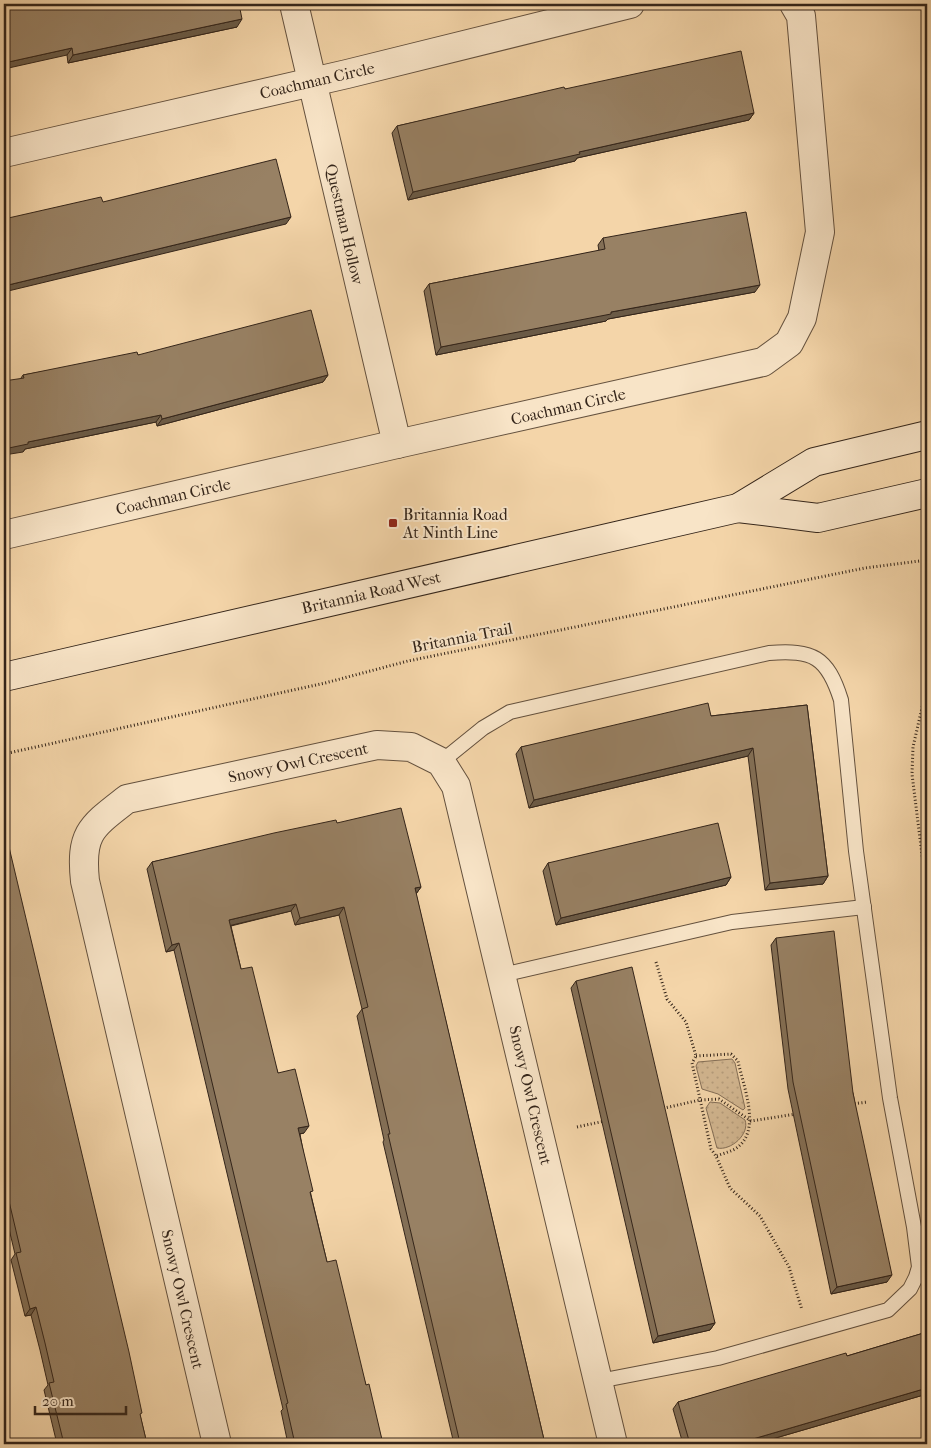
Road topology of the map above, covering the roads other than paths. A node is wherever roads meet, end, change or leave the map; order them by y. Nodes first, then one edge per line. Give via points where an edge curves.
1 (294, 4) edge
2 (630, 4) edge
3 (794, 4) edge
4 (312, 81) junction
5 (4, 153) edge
6 (927, 435) edge
7 (397, 444) junction
8 (927, 493) edge
9 (738, 508) junction
10 (4, 536) edge
11 (4, 677) edge
12 (441, 762) junction
13 (864, 907) junction
14 (502, 975) junction
15 (599, 1381) junction
16 (216, 1444) edge
17 (613, 1444) edge

1 - 4 street, Questman Hollow
2 - 4 street, Coachman Circle
3 - 7 street, Coachman Circle via 801,16 820,232 802,318 789,343 763,362
4 - 5 street, Coachman Circle
4 - 7 street, Questman Hollow
6 - 9 street, Britannia Road West via 814,462
7 - 10 street, Coachman Circle
8 - 9 street, Britannia Road West via 818,518
9 - 11 street, Britannia Road West
12 - 13 lane via 483,728 510,712 769,653 796,651 817,658 834,679 841,700
12 - 14 street, Snowy Owl Crescent via 456,786
12 - 16 street, Snowy Owl Crescent via 411,747 377,745 127,799 98,822 87,836 83,859 85,881
13 - 14 lane via 732,922
13 - 15 lane via 890,1098 919,1267 910,1289 888,1310 718,1358
14 - 15 street, Snowy Owl Crescent
15 - 17 street, Snowy Owl Crescent

